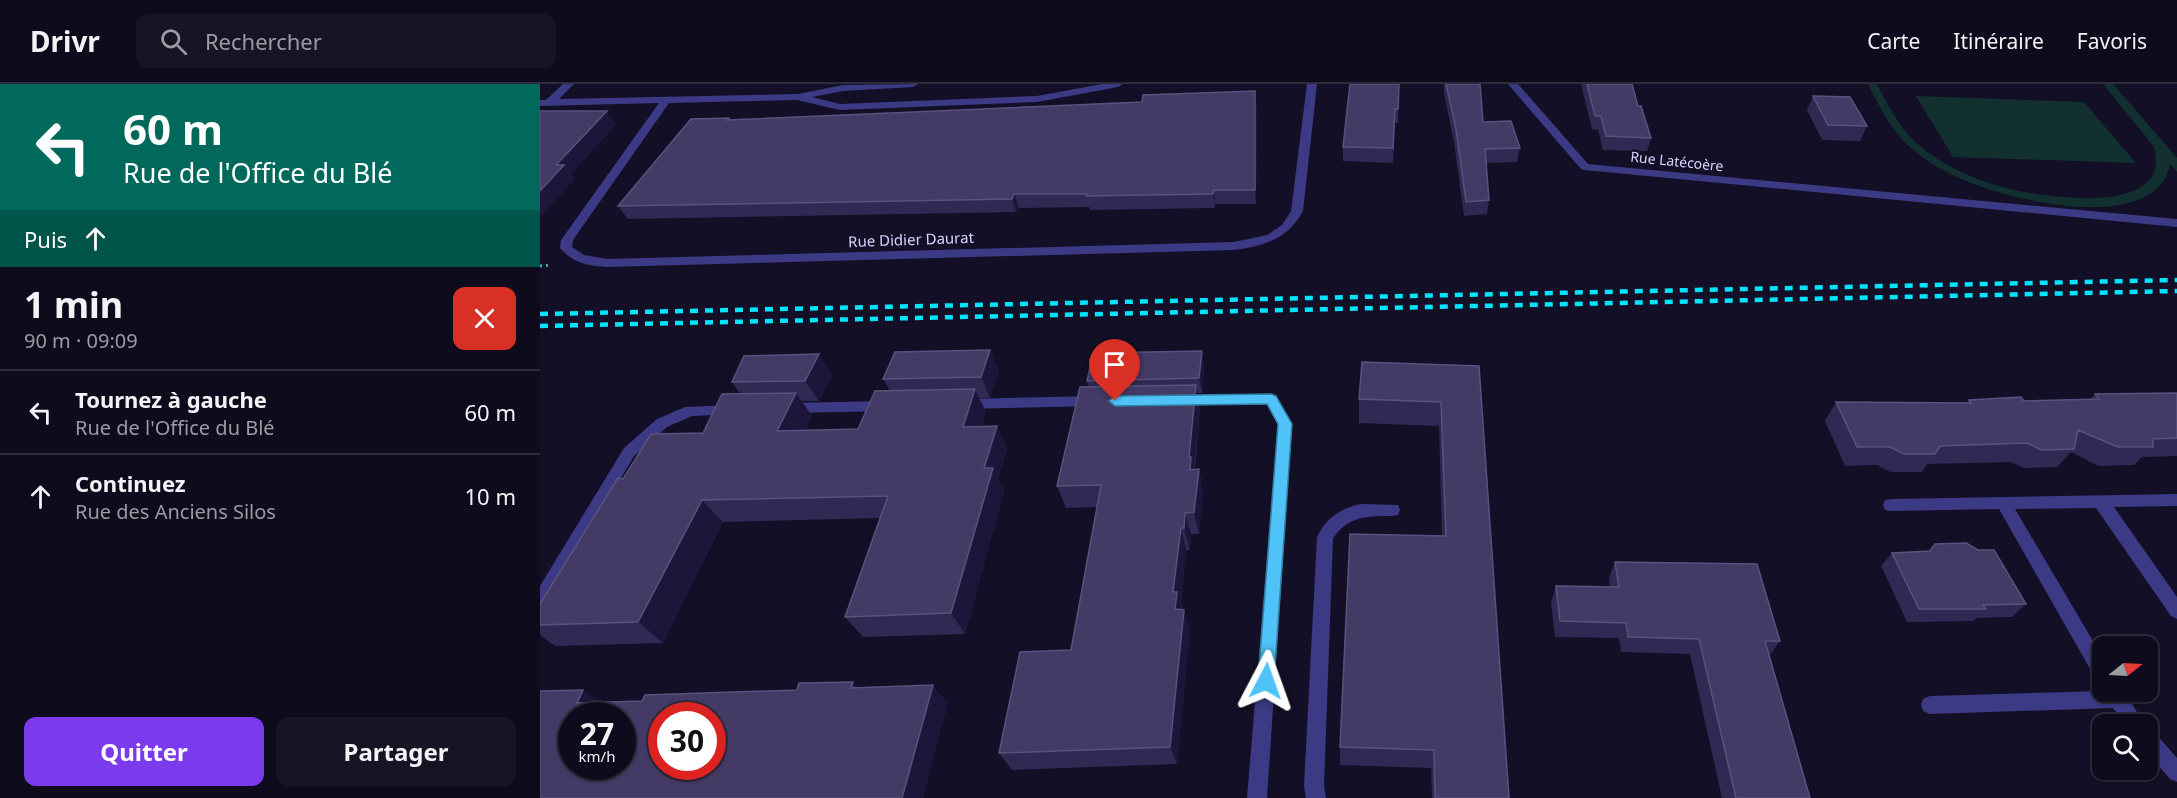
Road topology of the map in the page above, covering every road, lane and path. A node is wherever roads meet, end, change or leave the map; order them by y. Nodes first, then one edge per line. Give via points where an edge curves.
1 (569, 84) edge
2 (913, 84) edge
3 (1118, 84) edge
4 (1312, 84) edge
5 (1513, 84) edge
6 (798, 97) junction
7 (665, 102) junction
8 (544, 103) edge
9 (2177, 223) edge
10 (1163, 400) edge
11 (1115, 401) edge
12 (950, 405) edge
13 (902, 406) edge
14 (749, 409) edge
15 (772, 409) edge
16 (2177, 500) edge
17 (2101, 502) junction
18 (2003, 503) junction
19 (1891, 506) dead end
20 (1392, 510) dead end
21 (540, 601) edge
22 (2177, 611) edge
23 (2092, 656) edge
24 (2092, 696) edge
25 (1930, 705) dead end
26 (2158, 751) edge
27 (2177, 772) edge
28 (1257, 798) edge
29 (1316, 798) edge

1 - 8 street
2 - 6 street via 855,87
3 - 6 street via 1037,99 869,106 840,107
4 - 7 street, Rue Didier Daurat via 1297,211 1284,230 1260,242 1233,246 635,262 579,259 566,248 567,240
5 - 9 street, Rue Latécoère via 1585,167
6 - 7 street
7 - 8 street
10 - 28 street via 1271,399 1285,424
11 - 12 street
13 - 15 street
14 - 21 street via 690,411 662,423 629,452
16 - 17 street
17 - 18 street
17 - 22 street
18 - 19 street
18 - 23 street
20 - 29 street via 1348,512 1324,537
24 - 25 street
26 - 27 street

